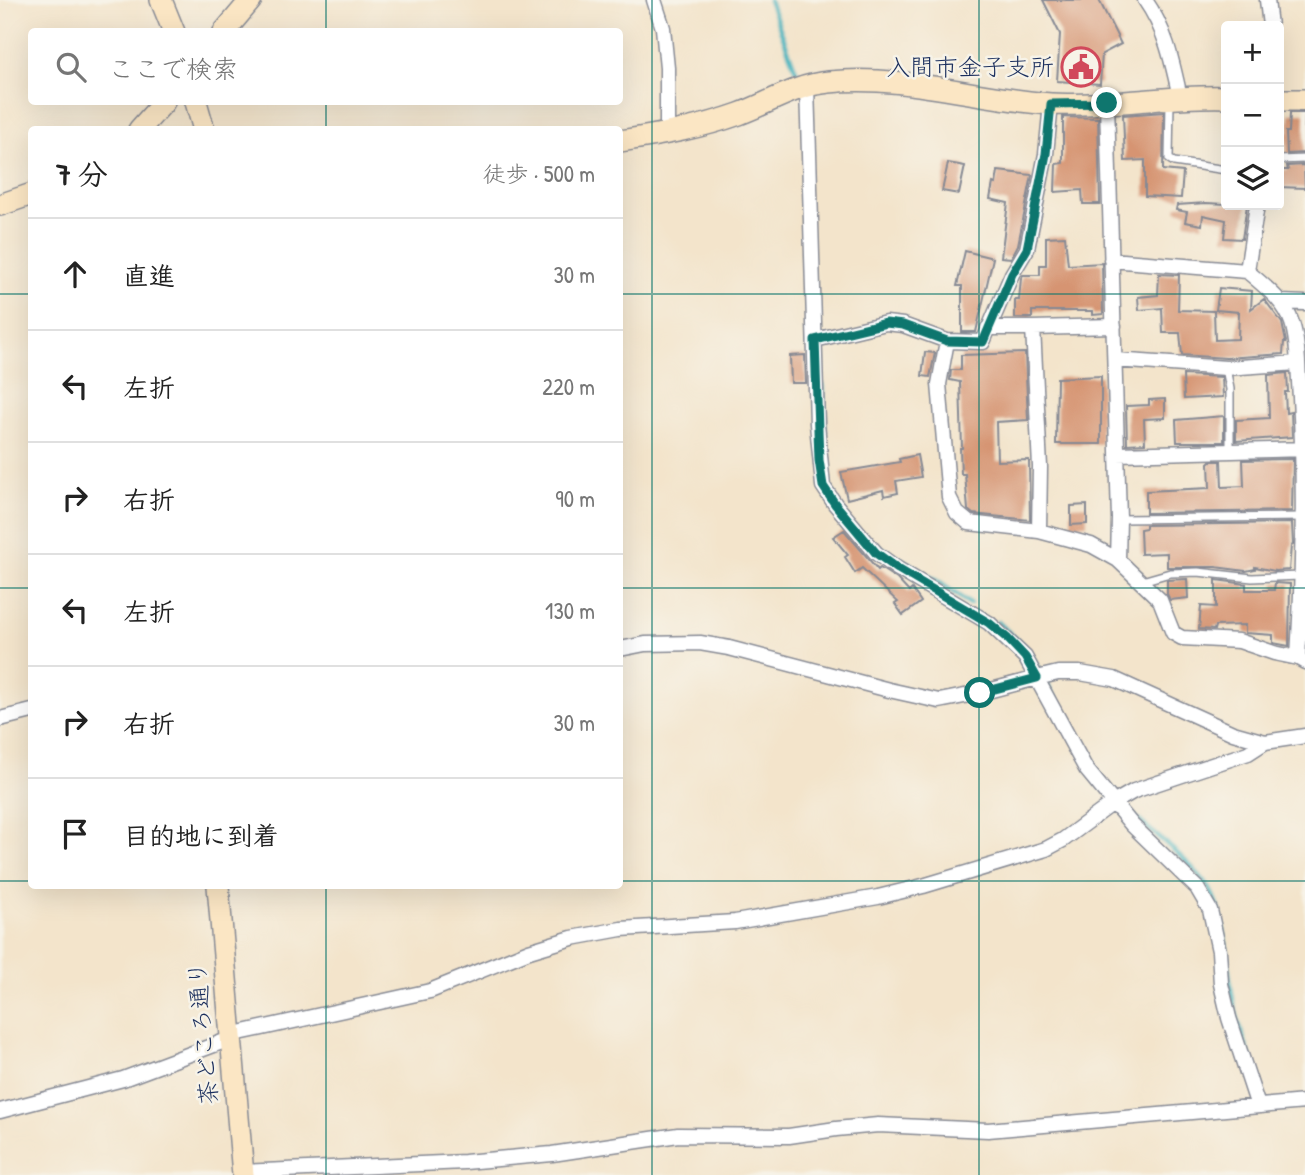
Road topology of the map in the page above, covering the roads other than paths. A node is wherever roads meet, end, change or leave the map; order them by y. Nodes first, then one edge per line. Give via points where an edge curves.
1 (161, 0) edge
2 (251, 0) edge
3 (654, 0) edge
4 (1145, 0) edge
5 (1267, 0) edge
6 (1269, 21) edge
7 (172, 28) edge
8 (227, 28) edge
9 (807, 86) junction
10 (1175, 97) junction
11 (1221, 97) edge
12 (1284, 100) edge
13 (1305, 100) edge
14 (1107, 103) junction
15 (1051, 104) junction
16 (161, 105) edge
17 (197, 105) edge
18 (143, 126) edge
19 (203, 126) edge
20 (667, 134) junction
21 (623, 141) edge
22 (1305, 159) edge
23 (1284, 160) edge
24 (1221, 169) edge
25 (28, 195) edge
26 (0, 205) edge
27 (1256, 210) edge
28 (1111, 260) junction
29 (1247, 271) junction
30 (1280, 302) junction
31 (1305, 303) edge
32 (1114, 326) junction
33 (988, 328) junction
34 (1033, 328) junction
35 (815, 340) junction
36 (947, 341) junction
37 (1115, 360) junction
38 (1227, 368) junction
39 (1300, 369) edge
40 (1304, 449) edge
41 (1230, 451) junction
42 (1117, 454) junction
43 (1304, 510) edge
44 (1119, 519) junction
45 (1039, 531) junction
46 (1118, 560) junction
47 (1302, 571) edge
48 (1142, 580) junction
49 (623, 648) edge
50 (1301, 660) edge
51 (1037, 678) junction
52 (28, 712) edge
53 (0, 719) edge
54 (1305, 736) edge
55 (1265, 742) junction
56 (1113, 803) junction
57 (218, 889) edge
58 (230, 1039) junction
59 (1305, 1101) edge
60 (1258, 1106) junction
61 (0, 1111) edge
62 (243, 1173) edge

1 - 7 street
2 - 8 street
3 - 20 street via 664,41
4 - 10 street via 1158,19 1168,48
5 - 6 street
9 - 15 street via 878,80
9 - 20 street via 714,123
9 - 35 street
10 - 11 street
10 - 14 street
10 - 24 lane via 1169,159
12 - 13 street
14 - 15 street
14 - 28 street
15 - 33 street via 1027,249
16 - 18 street
17 - 19 street
20 - 21 street
22 - 23 lane
25 - 26 street
27 - 29 street
28 - 29 street
28 - 32 street
29 - 30 street
30 - 31 street
30 - 39 street via 1292,323
32 - 34 street
32 - 37 street
33 - 34 street
33 - 36 street via 983,342
34 - 45 street
35 - 36 street via 886,323
35 - 51 street via 823,486 876,553 989,623 1025,657
36 - 45 street via 939,384 949,497 969,523
37 - 38 street
37 - 42 street
38 - 39 street
38 - 41 lane
39 - 40 street
40 - 41 street
40 - 43 street
41 - 42 street
42 - 44 street
43 - 44 lane
43 - 47 street
44 - 46 street
45 - 46 street via 1091,545
46 - 48 street
47 - 48 lane via 1252,578 1170,573
47 - 50 street
48 - 50 street via 1160,600 1173,632 1182,638 1239,641
49 - 51 street via 678,643 719,646 939,701
51 - 55 street via 1080,673 1114,680 1233,733
51 - 56 street via 1086,769
52 - 53 street
54 - 55 street
55 - 56 street via 1248,753 1134,791
56 - 58 street via 1046,849 923,886 735,922 621,929 572,938 430,991 265,1026
56 - 60 street via 1197,888 1210,910 1229,1017
57 - 58 street, 茶どころ通り
58 - 61 street via 123,1079
58 - 62 street, 茶どころ通り
59 - 60 street
60 - 62 street via 988,1130 878,1125 789,1136 678,1135 465,1162

